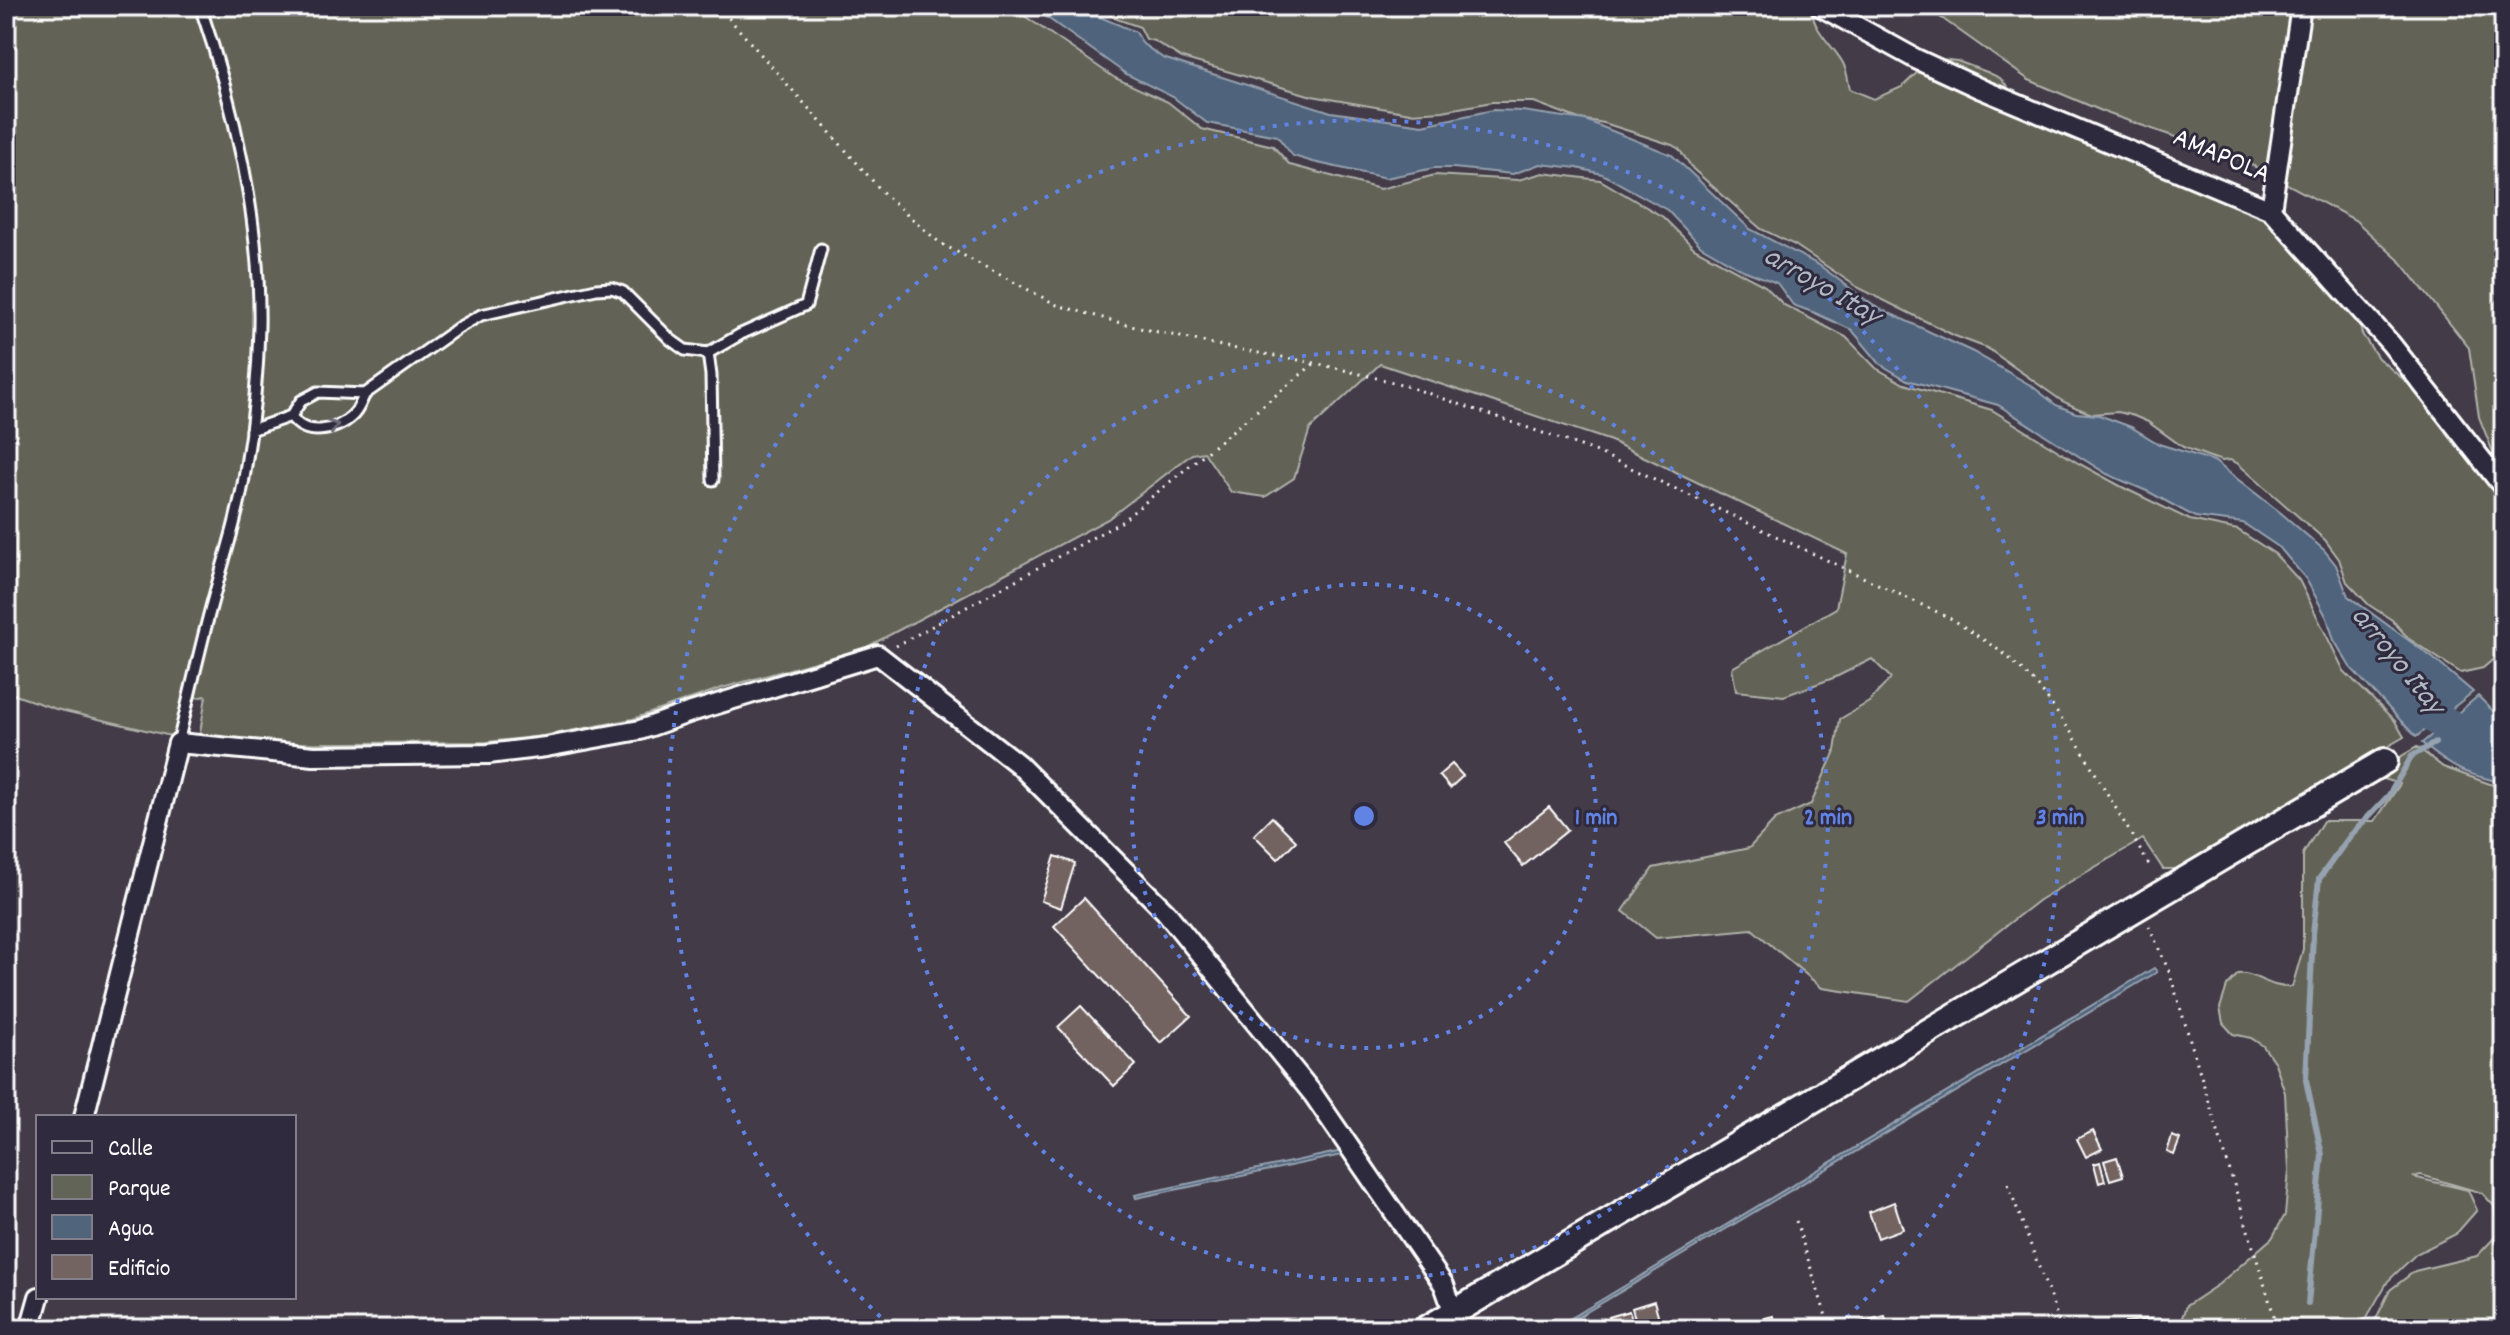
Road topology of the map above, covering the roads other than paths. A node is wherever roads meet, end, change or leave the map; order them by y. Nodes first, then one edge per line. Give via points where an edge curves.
1 (200, 6) edge
2 (1820, 6) edge
3 (2301, 6) edge
4 (2271, 210) junction
5 (821, 249) dead end
6 (708, 353) junction
7 (365, 394) junction
8 (291, 416) junction
9 (251, 430) junction
10 (713, 480) dead end
11 (2504, 488) edge
12 (178, 743) junction
13 (2385, 761) dead end
14 (85, 1115) edge
15 (38, 1299) edge
16 (1454, 1313) junction
17 (30, 1329) edge
18 (1426, 1329) edge

1 - 9 lane via 245,176 255,254 259,326
2 - 4 street, AMAPOLA via 1981,89
3 - 4 street
4 - 11 street, AMAPOLA via 2391,344
5 - 6 lane via 806,305
6 - 7 lane via 685,350 671,340 623,292 596,289 481,315
6 - 10 lane
7 - 8 lane via 318,392 301,401
8 -> 7 lane via 310,430 323,430 351,418
8 - 9 lane
9 - 12 lane via 232,536
12 - 14 street
12 - 16 street via 314,756 488,754 546,747 640,730 878,655 1018,764 1166,912 1313,1094 1444,1285
13 - 16 street
15 - 17 street
16 - 18 street

